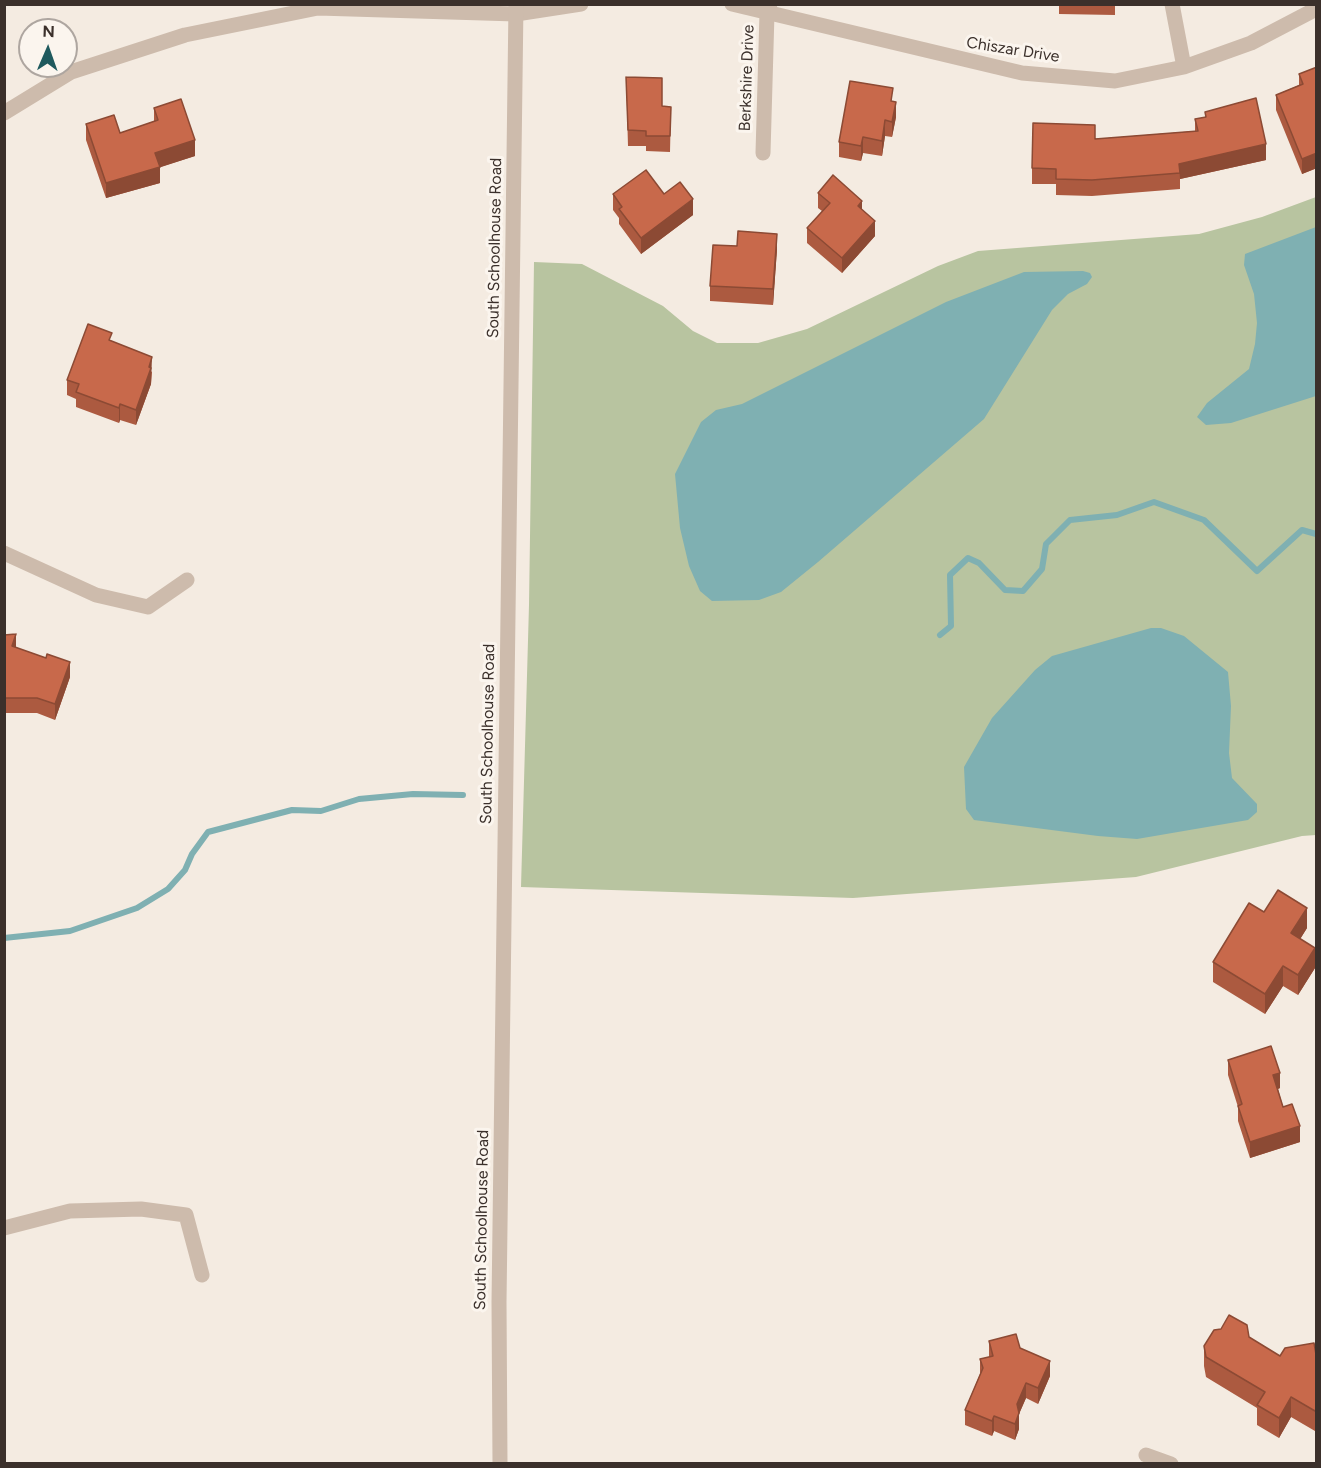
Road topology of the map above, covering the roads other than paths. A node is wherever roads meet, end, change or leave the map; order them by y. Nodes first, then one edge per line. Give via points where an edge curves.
1 (581, 4) edge
2 (732, 4) edge
3 (1172, 4) edge
4 (516, 9) edge
5 (768, 9) edge
6 (1317, 9) edge
7 (1184, 67) junction
8 (4, 113) edge
9 (763, 153) dead end
10 (4, 553) edge
11 (187, 580) dead end
12 (4, 1228) edge
13 (202, 1275) dead end
14 (1146, 1455) dead end
15 (500, 1464) edge
16 (1171, 1464) edge

1 - 4 street
2 - 5 street, Chiszar Drive
3 - 7 street
4 - 8 street via 318,8 185,35 71,72
4 - 15 street, South Schoolhouse Road
5 - 7 street, Chiszar Drive via 1022,73 1115,81
5 - 9 street, Berkshire Drive
6 - 7 street, Chiszar Drive via 1251,43
10 - 11 street via 96,594 148,607
12 - 13 street via 70,1211 141,1209 186,1215
14 - 16 street

